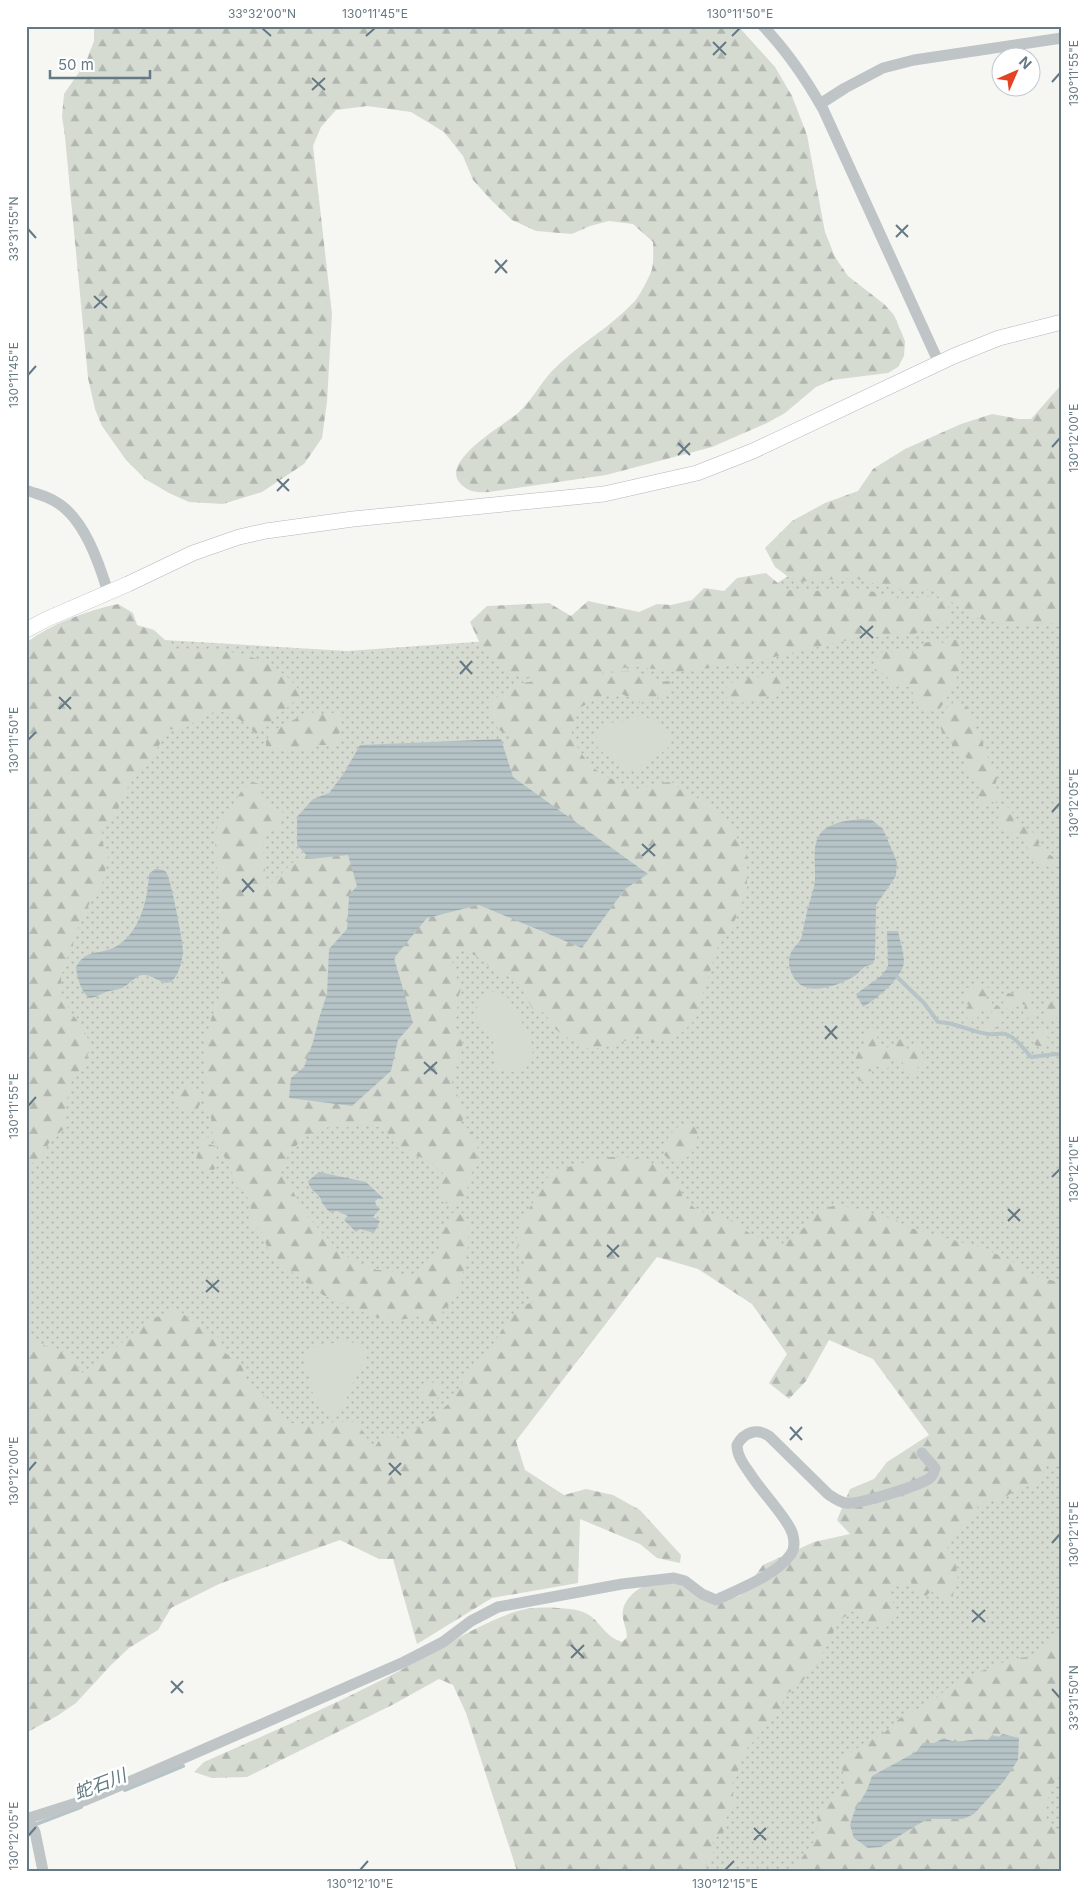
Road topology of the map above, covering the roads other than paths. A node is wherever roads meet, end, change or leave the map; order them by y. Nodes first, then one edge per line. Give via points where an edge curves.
1 (763, 26) edge
2 (1062, 38) edge
3 (820, 104) junction
4 (1062, 322) edge
5 (939, 364) junction
6 (26, 490) edge
7 (108, 592) junction
8 (26, 630) edge
9 (922, 1453) dead end
10 (27, 1819) edge
11 (44, 1871) edge

1 - 3 street via 803,75
2 - 3 street via 914,60 883,68
3 - 5 street
4 - 5 street via 999,338
5 - 7 street via 753,451 697,473 604,494 266,531 193,553
6 - 7 street via 56,502 79,524
7 - 8 street
9 - 10 street via 935,1468 928,1480 848,1504 828,1494 769,1436 751,1432 737,1445 740,1458 790,1527 794,1543 791,1554 757,1580 716,1600 674,1578 622,1584 498,1607 404,1662 86,1800
10 - 11 street via 35,1832

